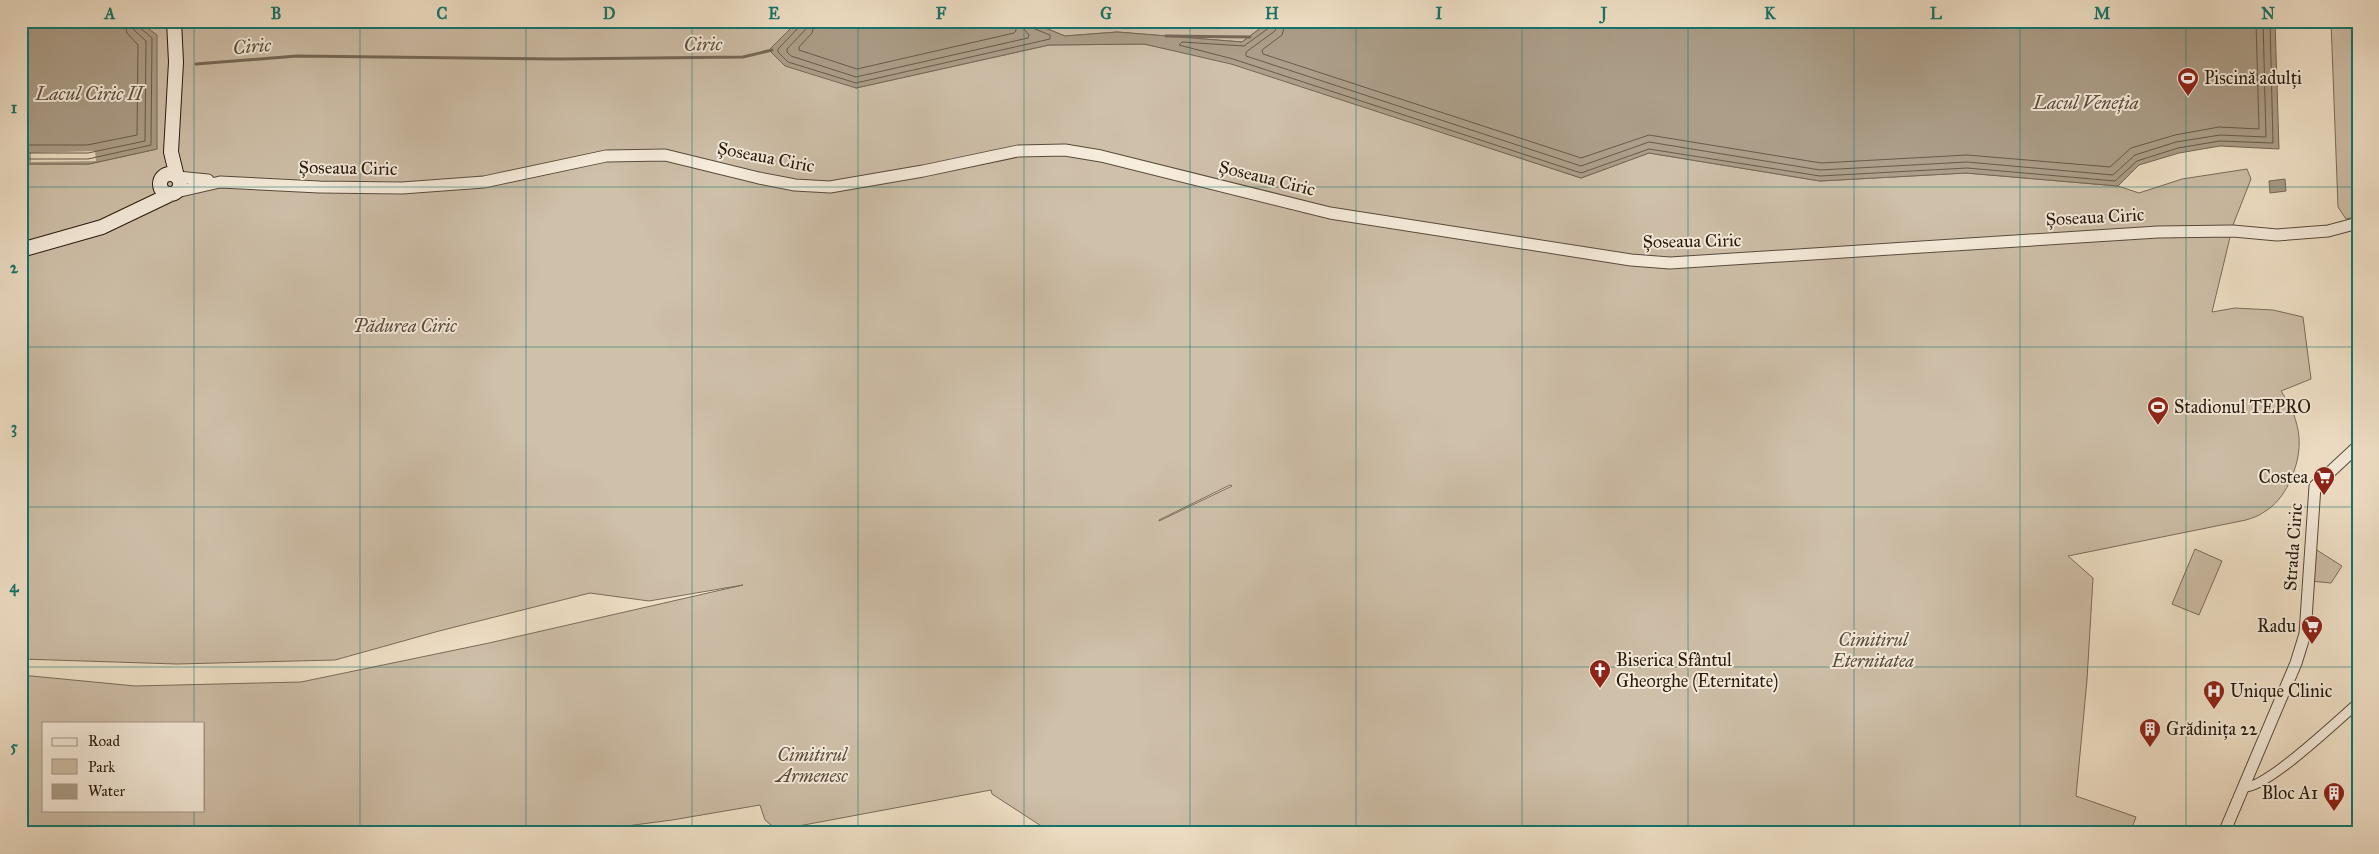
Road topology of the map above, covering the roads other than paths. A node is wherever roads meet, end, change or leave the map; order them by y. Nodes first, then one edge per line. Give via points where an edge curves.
1 (174, 21) edge
2 (171, 152) junction
3 (176, 177) junction
4 (160, 180) junction
5 (220, 182) junction
6 (173, 194) junction
7 (142, 206) junction
8 (2358, 223) edge
9 (21, 250) edge
10 (2358, 446) edge
11 (2358, 704) edge
12 (2245, 787) junction
13 (2224, 833) edge

1 - 2 main road via 176,62
2 - 3 main road
2 - 4 main road
3 - 4 main road via 170,174
3 - 5 street
3 - 6 main road via 180,185
4 - 6 main road via 162,190
4 - 7 main road
5 - 6 street, Șoseaua Ciric
5 - 8 street, Șoseaua Ciric via 402,188 484,182 606,156 665,155 795,185 830,187 1018,151 1065,150 1330,212 1631,260 1670,263 2158,232 2233,231 2277,235 2335,229
6 - 7 main road, Șoseaua Ciric
7 - 9 main road, Șoseaua Ciric via 102,227
10 - 12 street, Strada Ciric via 2315,486 2305,634
11 - 12 street via 2288,763 2257,785
12 - 13 street, Strada Ciric

